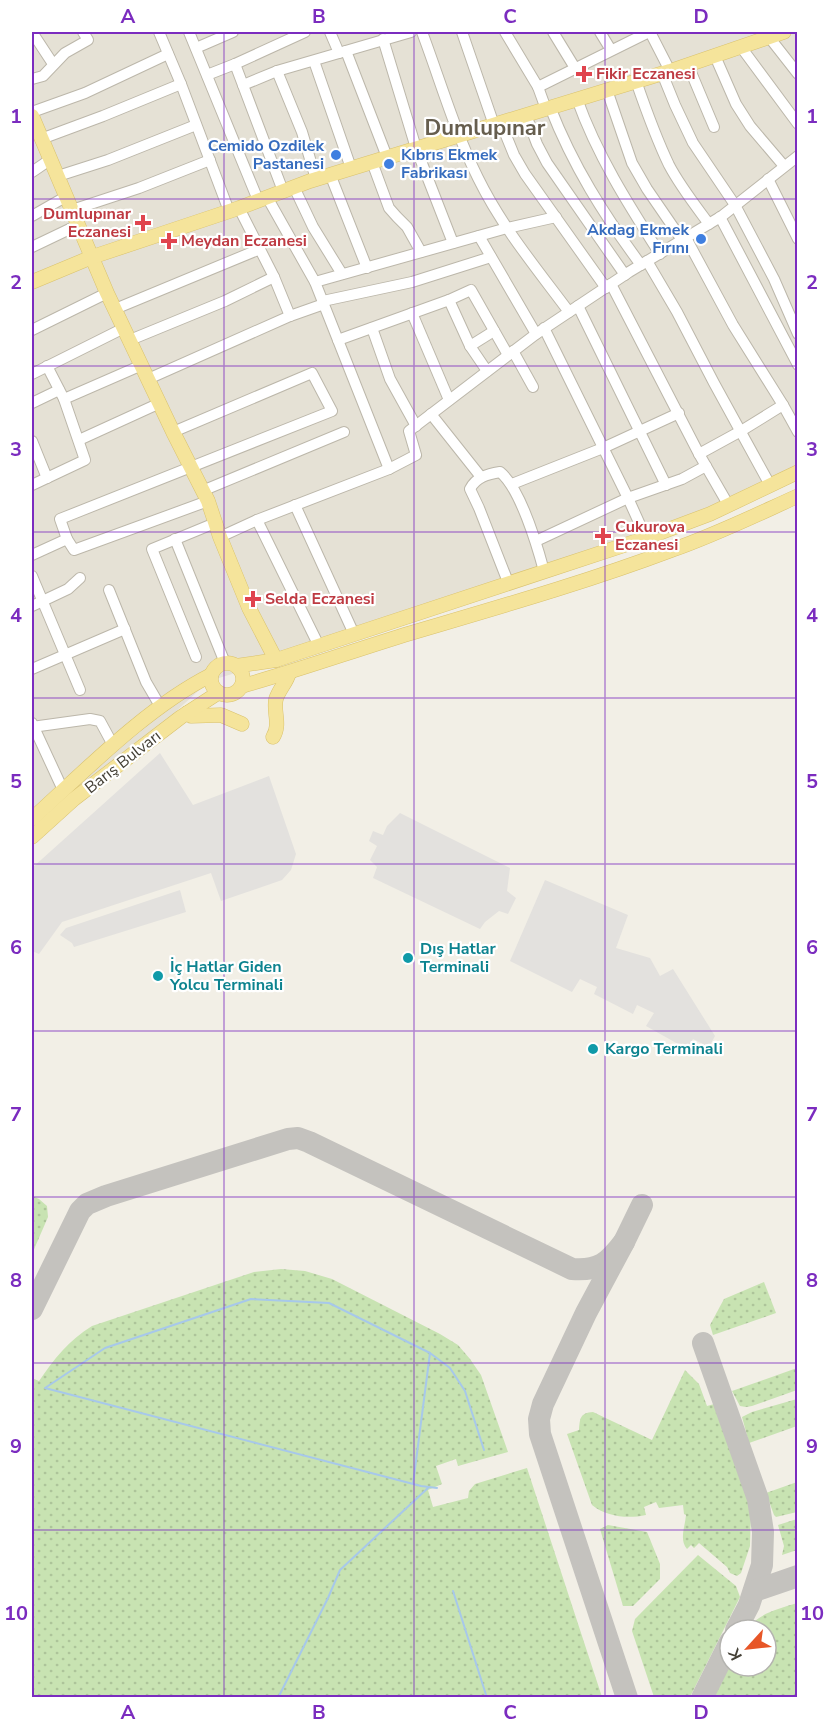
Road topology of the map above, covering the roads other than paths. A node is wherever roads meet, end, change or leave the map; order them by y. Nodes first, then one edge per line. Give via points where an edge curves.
1 (32, 32) edge
2 (82, 32) edge
3 (159, 32) edge
4 (189, 32) edge
5 (233, 32) edge
6 (305, 32) edge
7 (330, 32) edge
8 (411, 32) edge
9 (422, 32) edge
10 (462, 32) edge
11 (507, 32) edge
12 (553, 32) edge
13 (600, 32) edge
14 (649, 32) edge
15 (784, 32) edge
16 (769, 37) junction
17 (383, 39) junction
18 (741, 47) junction
19 (196, 48) junction
20 (611, 50) junction
21 (343, 52) junction
22 (168, 54) junction
23 (715, 56) junction
24 (315, 61) junction
25 (53, 64) junction
26 (235, 64) junction
27 (688, 65) junction
28 (575, 68) junction
29 (277, 71) junction
30 (666, 72) junction
31 (798, 74) edge
32 (207, 75) junction
33 (32, 79) edge
34 (636, 81) junction
35 (181, 84) junction
36 (243, 85) junction
37 (538, 87) junction
38 (607, 90) junction
39 (577, 99) junction
40 (548, 108) junction
41 (32, 114) edge
42 (526, 115) junction
43 (497, 124) junction
44 (798, 124) edge
45 (196, 125) junction
46 (714, 127) dead end
47 (37, 134) edge
48 (460, 135) junction
49 (416, 148) junction
50 (798, 156) edge
51 (387, 157) junction
52 (51, 159) junction
53 (210, 160) junction
54 (372, 162) junction
55 (784, 166) junction
56 (351, 168) junction
57 (32, 171) edge
58 (330, 174) junction
59 (58, 176) junction
60 (316, 179) junction
61 (768, 179) junction
62 (288, 189) junction
63 (67, 196) junction
64 (262, 199) junction
65 (735, 205) junction
66 (234, 209) junction
67 (72, 210) junction
68 (32, 216) edge
69 (556, 217) junction
70 (720, 217) junction
71 (708, 224) junction
72 (78, 225) junction
73 (507, 228) junction
74 (479, 236) junction
75 (684, 239) junction
76 (798, 239) edge
77 (453, 243) junction
78 (32, 247) edge
79 (260, 249) junction
80 (421, 252) junction
81 (660, 254) junction
82 (92, 257) junction
83 (491, 257) junction
84 (644, 263) junction
85 (367, 268) junction
86 (342, 274) junction
87 (625, 275) junction
88 (274, 277) junction
89 (32, 282) edge
90 (315, 282) junction
91 (609, 286) junction
92 (107, 293) junction
93 (449, 300) junction
94 (323, 303) junction
95 (115, 309) junction
96 (574, 309) junction
97 (412, 313) junction
98 (290, 316) junction
99 (372, 328) junction
100 (32, 330) edge
101 (494, 331) junction
102 (540, 331) junction
103 (127, 334) junction
104 (798, 334) edge
105 (338, 340) junction
106 (471, 346) junction
107 (510, 353) junction
108 (142, 365) junction
109 (798, 365) edge
110 (47, 366) junction
111 (487, 371) junction
112 (32, 374) edge
113 (148, 379) junction
114 (533, 387) dead end
115 (62, 394) junction
116 (449, 400) junction
117 (32, 403) edge
118 (160, 403) junction
119 (783, 405) junction
120 (679, 413) junction
121 (431, 414) junction
122 (416, 426) junction
123 (741, 431) junction
124 (173, 432) junction
125 (344, 432) dead end
126 (641, 432) junction
127 (798, 432) edge
128 (79, 440) junction
129 (32, 441) edge
130 (603, 448) junction
131 (699, 454) junction
132 (706, 466) junction
133 (191, 468) junction
134 (389, 469) junction
135 (798, 472) edge
136 (481, 477) junction
137 (47, 478) junction
138 (512, 484) junction
139 (32, 485) edge
140 (666, 485) junction
141 (771, 485) junction
142 (205, 496) junction
143 (798, 496) edge
144 (628, 498) junction
145 (296, 505) junction
146 (729, 506) junction
147 (257, 520) junction
148 (215, 523) junction
149 (220, 537) junction
150 (646, 538) junction
151 (67, 539) junction
152 (175, 540) junction
153 (536, 541) junction
154 (32, 555) edge
155 (544, 571) junction
156 (32, 576) edge
157 (80, 578) dead end
158 (508, 582) junction
159 (108, 590) dead end
160 (37, 604) edge
161 (125, 629) junction
162 (354, 634) junction
163 (319, 646) junction
164 (65, 655) junction
165 (196, 657) dead end
166 (276, 660) junction
167 (231, 664) junction
168 (32, 669) edge
169 (289, 673) junction
170 (211, 675) junction
171 (242, 686) junction
172 (80, 690) dead end
173 (218, 693) junction
174 (160, 706) junction
175 (187, 713) junction
176 (242, 724) dead end
177 (32, 726) edge
178 (273, 736) dead end
179 (113, 745) junction
180 (63, 790) junction
181 (32, 819) edge
182 (32, 837) edge

1 - 25 street
2 - 25 street via 88,40
3 - 22 street
4 - 19 street
5 - 19 street
6 - 26 street
7 - 21 street
8 - 17 street
9 - 48 street
10 - 43 street
11 - 37 street
12 - 28 street
13 - 20 street
14 - 20 street
14 - 30 street
15 - 16 main road
16 - 18 main road
16 - 31 street
17 - 21 street
17 - 49 street
18 - 23 main road
18 - 44 street
19 - 32 street
20 - 28 street
21 - 24 street
21 - 51 street
22 - 35 street
22 - 41 street
23 - 27 main road
23 - 55 street via 750,126
24 - 29 street
24 - 56 street
25 - 33 street via 43,76
26 - 32 street
26 - 36 street
27 - 30 main road
27 - 46 street
28 - 37 street
29 - 36 street
29 - 60 street
30 - 34 main road
30 - 65 street via 675,105 693,143
32 - 64 street
34 - 38 main road
34 - 71 street via 670,166
35 - 45 street
35 - 47 street via 103,116
36 - 62 street
37 - 40 street
38 - 39 main road
38 - 75 street via 632,163
39 - 40 main road
39 - 81 street via 624,199
40 - 42 main road
40 - 84 street via 610,223
41 - 47 main road
42 - 43 main road
42 - 87 street via 547,163
43 - 48 main road
43 - 69 street via 525,174
45 - 53 street
45 - 59 street
47 - 52 main road
48 - 49 main road
48 - 73 street via 478,179
49 - 51 main road
49 - 77 street
50 - 55 street
51 - 54 main road
52 - 57 street
52 - 59 main road
53 - 66 street
53 - 67 street
54 - 56 main road
54 - 80 street via 389,208 407,226
55 - 61 street
56 - 58 main road
58 - 60 main road
58 - 85 street
59 - 63 main road
60 - 62 main road
61 - 65 street
61 - 76 street
62 - 64 main road
62 - 86 street
63 - 67 main road
63 - 68 street
64 - 66 main road
64 - 90 street
65 - 70 street
65 - 104 street
66 - 79 street
66 - 82 main road
67 - 72 main road
69 - 73 street
69 - 91 street
70 - 71 street
70 - 109 street
71 - 75 street
72 - 78 street
72 - 82 main road
73 - 74 street
73 - 96 street
74 - 77 street
74 - 83 street
75 - 81 street
75 - 119 street
77 - 80 street
79 - 88 street
79 - 95 street
80 - 85 street
81 - 84 street
82 - 89 main road
82 - 92 main road
83 - 94 street via 412,282
83 - 102 street
84 - 87 street
84 - 123 street via 677,312
85 - 86 street
86 - 90 street
87 - 91 street
88 - 98 street
88 - 103 street via 225,301
90 - 94 street
91 - 96 street
91 - 120 street
92 - 95 main road
92 - 100 street
93 - 97 street
93 - 101 street via 471,290
93 - 106 street
94 - 98 street
94 - 105 street
95 - 103 main road
96 - 102 street
96 - 126 street
97 - 99 street
97 - 116 street
98 - 113 street
99 - 105 street
99 - 122 street via 390,379
101 - 106 street
101 - 107 street
102 - 107 street
102 - 130 street
103 - 108 main road
103 - 110 street
105 - 134 street
106 - 111 street
107 - 111 street
107 - 114 street
108 - 113 main road
108 - 115 street
110 - 112 street
110 - 115 street
111 - 116 street
113 - 118 main road
115 - 117 street
115 - 128 street
116 - 121 street
118 - 124 main road
118 - 128 street
119 - 123 street
119 - 127 street
120 - 126 street
120 - 131 street
121 - 122 street
121 - 136 street
122 - 134 street via 410,431 416,455
123 - 131 street
123 - 141 street
124 - 133 main road
124 - 133 street via 312,373 332,411
125 - 142 street
126 - 130 street
126 - 140 street
128 - 137 street via 85,460
129 - 137 street
130 - 138 street
130 - 144 street
131 - 132 street
132 - 140 street
132 - 146 street
133 - 142 main road
133 - 151 street via 60,519
134 - 145 street
135 - 141 main road
136 - 138 street via 500,472
136 - 158 street via 470,489
137 - 139 street
138 - 153 street
140 - 144 street
141 - 146 main road
142 - 148 main road
142 - 151 street via 74,550
143 - 169 main road via 673,550
144 - 150 street
144 - 153 street
145 - 147 street
145 - 162 street
146 - 150 main road
147 - 149 street
147 - 163 street
148 - 149 main road
148 - 152 street
149 - 166 main road via 249,608
150 - 155 main road
151 - 154 street
152 - 165 street via 153,549
152 - 167 street
153 - 155 street
155 - 158 main road
156 - 160 street
157 - 160 street via 68,589
158 - 162 main road
159 - 161 street
160 - 164 street
161 - 164 street
161 - 174 street
162 - 163 main road
163 - 166 main road
164 - 168 street
164 - 172 street
166 - 167 main road
167 - 170 main road via 216,666
167 - 171 main road via 243,675
169 - 171 main road
169 - 178 main road via 276,700 278,727
170 - 173 main road
170 - 174 main road, Barış Bulvarı
171 - 173 main road via 231,695
173 - 175 main road, Barış Bulvarı
174 - 179 main road, Barış Bulvarı
175 - 176 main road via 224,716
175 - 182 main road, Barış Bulvarı via 74,799
177 - 179 street via 100,721
177 - 180 street
179 - 180 main road, Barış Bulvarı
180 - 181 main road, Barış Bulvarı

